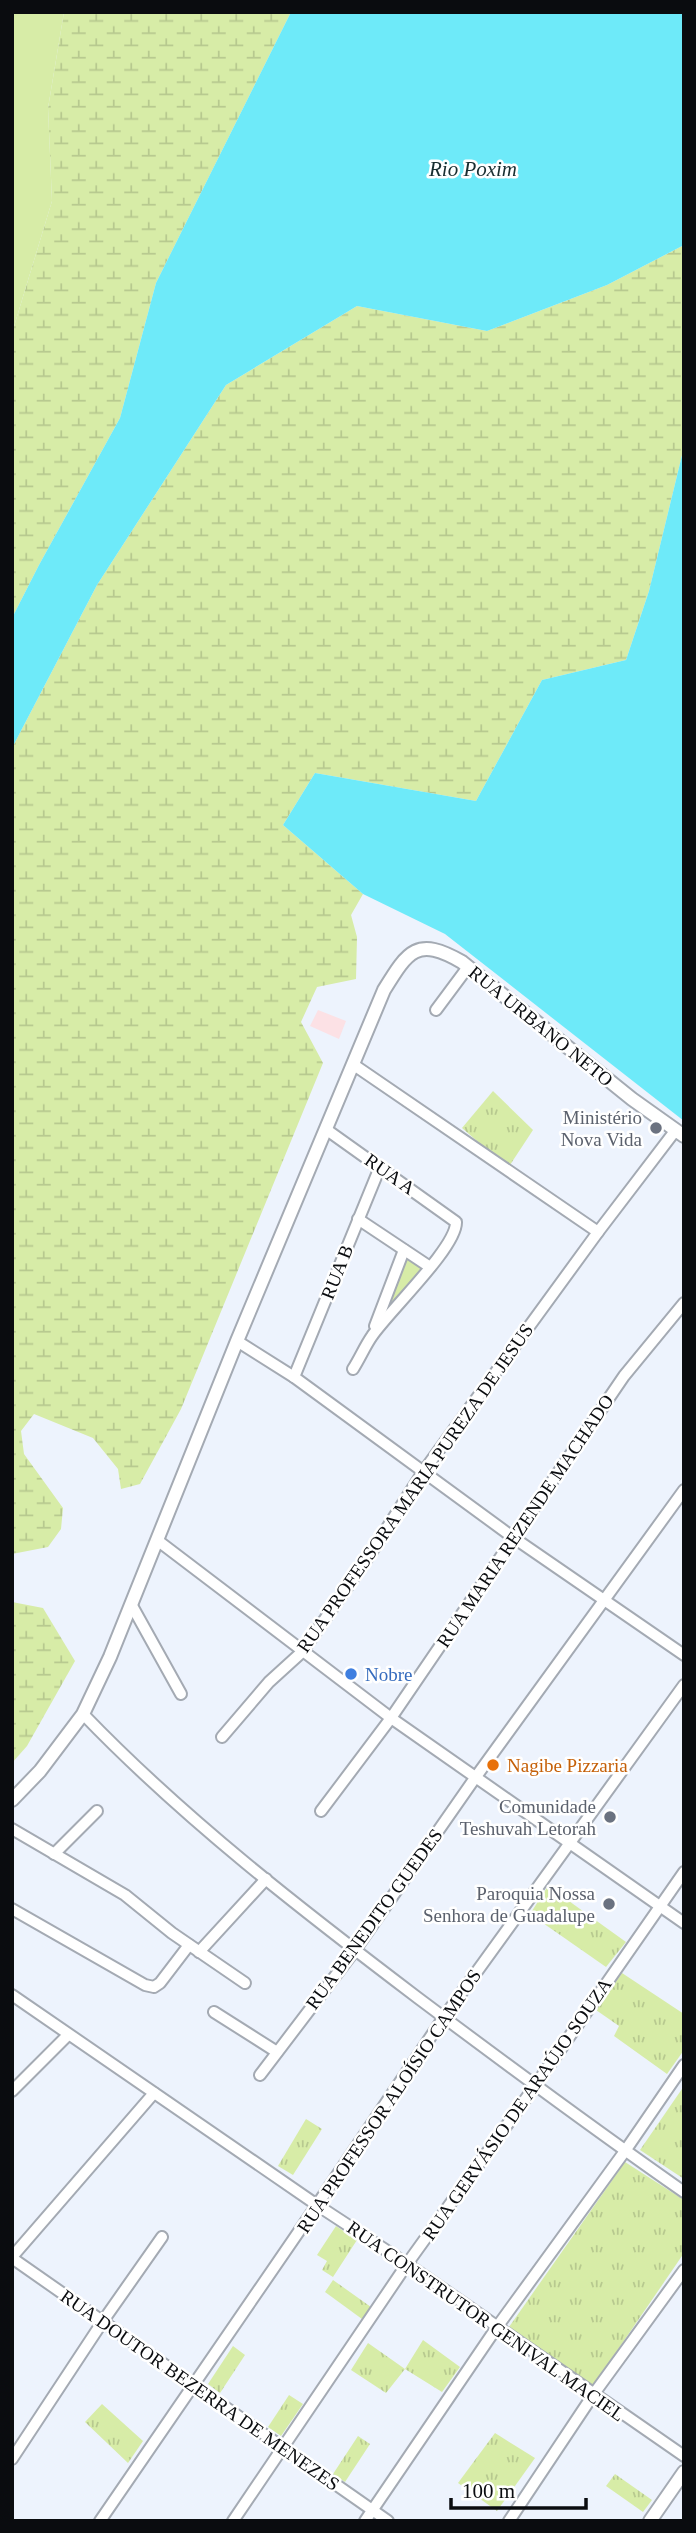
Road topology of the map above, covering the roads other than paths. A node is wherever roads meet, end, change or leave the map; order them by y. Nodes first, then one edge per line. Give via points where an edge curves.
1 (468, 967) junction
2 (436, 1010) dead end
3 (354, 1065) junction
4 (327, 1129) junction
5 (680, 1133) edge
6 (380, 1167) junction
7 (358, 1219) junction
8 (598, 1232) junction
9 (404, 1250) junction
10 (430, 1267) junction
11 (684, 1303) edge
12 (372, 1336) junction
13 (237, 1341) junction
14 (354, 1370) dead end
15 (294, 1377) junction
16 (423, 1472) junction
17 (684, 1490) edge
18 (514, 1538) junction
19 (157, 1540) junction
20 (605, 1601) junction
21 (131, 1604) junction
22 (302, 1652) junction
23 (684, 1655) edge
24 (684, 1685) edge
25 (181, 1694) dead end
26 (83, 1714) junction
27 (391, 1718) junction
28 (222, 1737) dead end
29 (475, 1778) junction
30 (12, 1800) edge
31 (97, 1811) dead end
32 (321, 1811) dead end
33 (12, 1829) edge
34 (570, 1844) junction
35 (54, 1854) junction
36 (684, 1872) edge
37 (266, 1880) junction
38 (660, 1907) junction
39 (12, 1909) edge
40 (684, 1923) edge
41 (189, 1945) junction
42 (355, 1950) junction
43 (199, 1952) junction
44 (245, 1983) dead end
45 (12, 1995) edge
46 (214, 2012) dead end
47 (444, 2017) junction
48 (68, 2035) junction
49 (278, 2052) junction
50 (684, 2065) edge
51 (260, 2075) dead end
52 (535, 2087) junction
53 (12, 2091) edge
54 (154, 2093) junction
55 (625, 2151) junction
56 (684, 2192) edge
57 (317, 2206) junction
58 (162, 2237) dead end
59 (12, 2258) edge
60 (407, 2264) junction
61 (684, 2270) edge
62 (103, 2321) junction
63 (497, 2327) junction
64 (194, 2385) junction
65 (593, 2395) junction
66 (283, 2447) junction
67 (684, 2456) edge
68 (12, 2459) edge
69 (684, 2472) edge
70 (373, 2510) junction
71 (100, 2521) edge
72 (233, 2521) edge
73 (365, 2521) edge
74 (388, 2521) edge
75 (509, 2521) edge
76 (650, 2521) edge

1 - 2 street
1 - 3 street, RUA URBANO NETO via 441,950 412,952 384,990
1 - 5 street, RUA URBANO NETO
3 - 4 street
3 - 8 street
4 - 6 street, RUA A
4 - 13 street
5 - 8 street, RUA PROFESSORA MARIA PUREZA DE JESUS
6 - 7 street, RUA B
6 - 10 street, RUA A via 456,1222
7 - 9 street
7 - 15 street, RUA B
8 - 16 street, RUA PROFESSORA MARIA PUREZA DE JESUS
9 - 10 street
9 - 12 street
10 - 12 street
11 - 18 street, RUA MARIA REZENDE MACHADO via 624,1376
12 - 14 street
13 - 15 street
13 - 19 street
15 - 16 street
16 - 18 street
16 - 22 street, RUA PROFESSORA MARIA PUREZA DE JESUS
17 - 20 street, RUA BENEDITO GUEDES
18 - 20 street
18 - 27 street, RUA MARIA REZENDE MACHADO
19 - 21 street
19 - 22 street
20 - 23 street
20 - 29 street, RUA BENEDITO GUEDES
21 - 25 street
21 - 26 street
22 - 27 street
22 - 28 street, RUA PROFESSORA MARIA PUREZA DE JESUS
24 - 34 street, RUA PROFESSOR ALOÍSIO CAMPOS
26 - 30 street
26 - 37 street
27 - 29 street
27 - 32 street, RUA MARIA REZENDE MACHADO
29 - 34 street
29 - 42 street, RUA BENEDITO GUEDES
31 - 35 street
33 - 35 street
34 - 38 street
34 - 47 street, RUA PROFESSOR ALOÍSIO CAMPOS
35 - 41 street via 125,1895
36 - 38 street, RUA GERVÁSIO DE ARAÚJO SOUZA
37 - 42 street
37 - 43 street
38 - 40 street
38 - 52 street, RUA GERVÁSIO DE ARAÚJO SOUZA
39 - 41 street via 137,1982 154,1987
41 - 43 street
42 - 47 street
42 - 49 street, RUA BENEDITO GUEDES
43 - 44 street
45 - 48 street, RUA CONSTRUTOR GENIVAL MACIEL
46 - 49 street
47 - 52 street
47 - 57 street, RUA PROFESSOR ALOÍSIO CAMPOS
48 - 53 street
48 - 54 street, RUA CONSTRUTOR GENIVAL MACIEL
49 - 51 street, RUA BENEDITO GUEDES
50 - 55 street
52 - 55 street
52 - 60 street, RUA GERVÁSIO DE ARAÚJO SOUZA
54 - 57 street, RUA CONSTRUTOR GENIVAL MACIEL
54 - 59 street
55 - 56 street
55 - 63 street
57 - 60 street, RUA CONSTRUTOR GENIVAL MACIEL
57 - 64 street, RUA PROFESSOR ALOÍSIO CAMPOS
58 - 62 street
59 - 62 street, RUA DOUTOR BEZERRA DE MENEZES
60 - 63 street, RUA CONSTRUTOR GENIVAL MACIEL
60 - 66 street, RUA GERVÁSIO DE ARAÚJO SOUZA
61 - 65 street
62 - 64 street, RUA DOUTOR BEZERRA DE MENEZES
62 - 68 street
63 - 65 street, RUA CONSTRUTOR GENIVAL MACIEL
63 - 70 street
64 - 66 street, RUA DOUTOR BEZERRA DE MENEZES
64 - 71 street, RUA PROFESSOR ALOÍSIO CAMPOS
65 - 67 street, RUA CONSTRUTOR GENIVAL MACIEL
65 - 75 street
66 - 70 street, RUA DOUTOR BEZERRA DE MENEZES
66 - 72 street, RUA GERVÁSIO DE ARAÚJO SOUZA
69 - 76 street
70 - 73 street
70 - 74 street, RUA DOUTOR BEZERRA DE MENEZES

